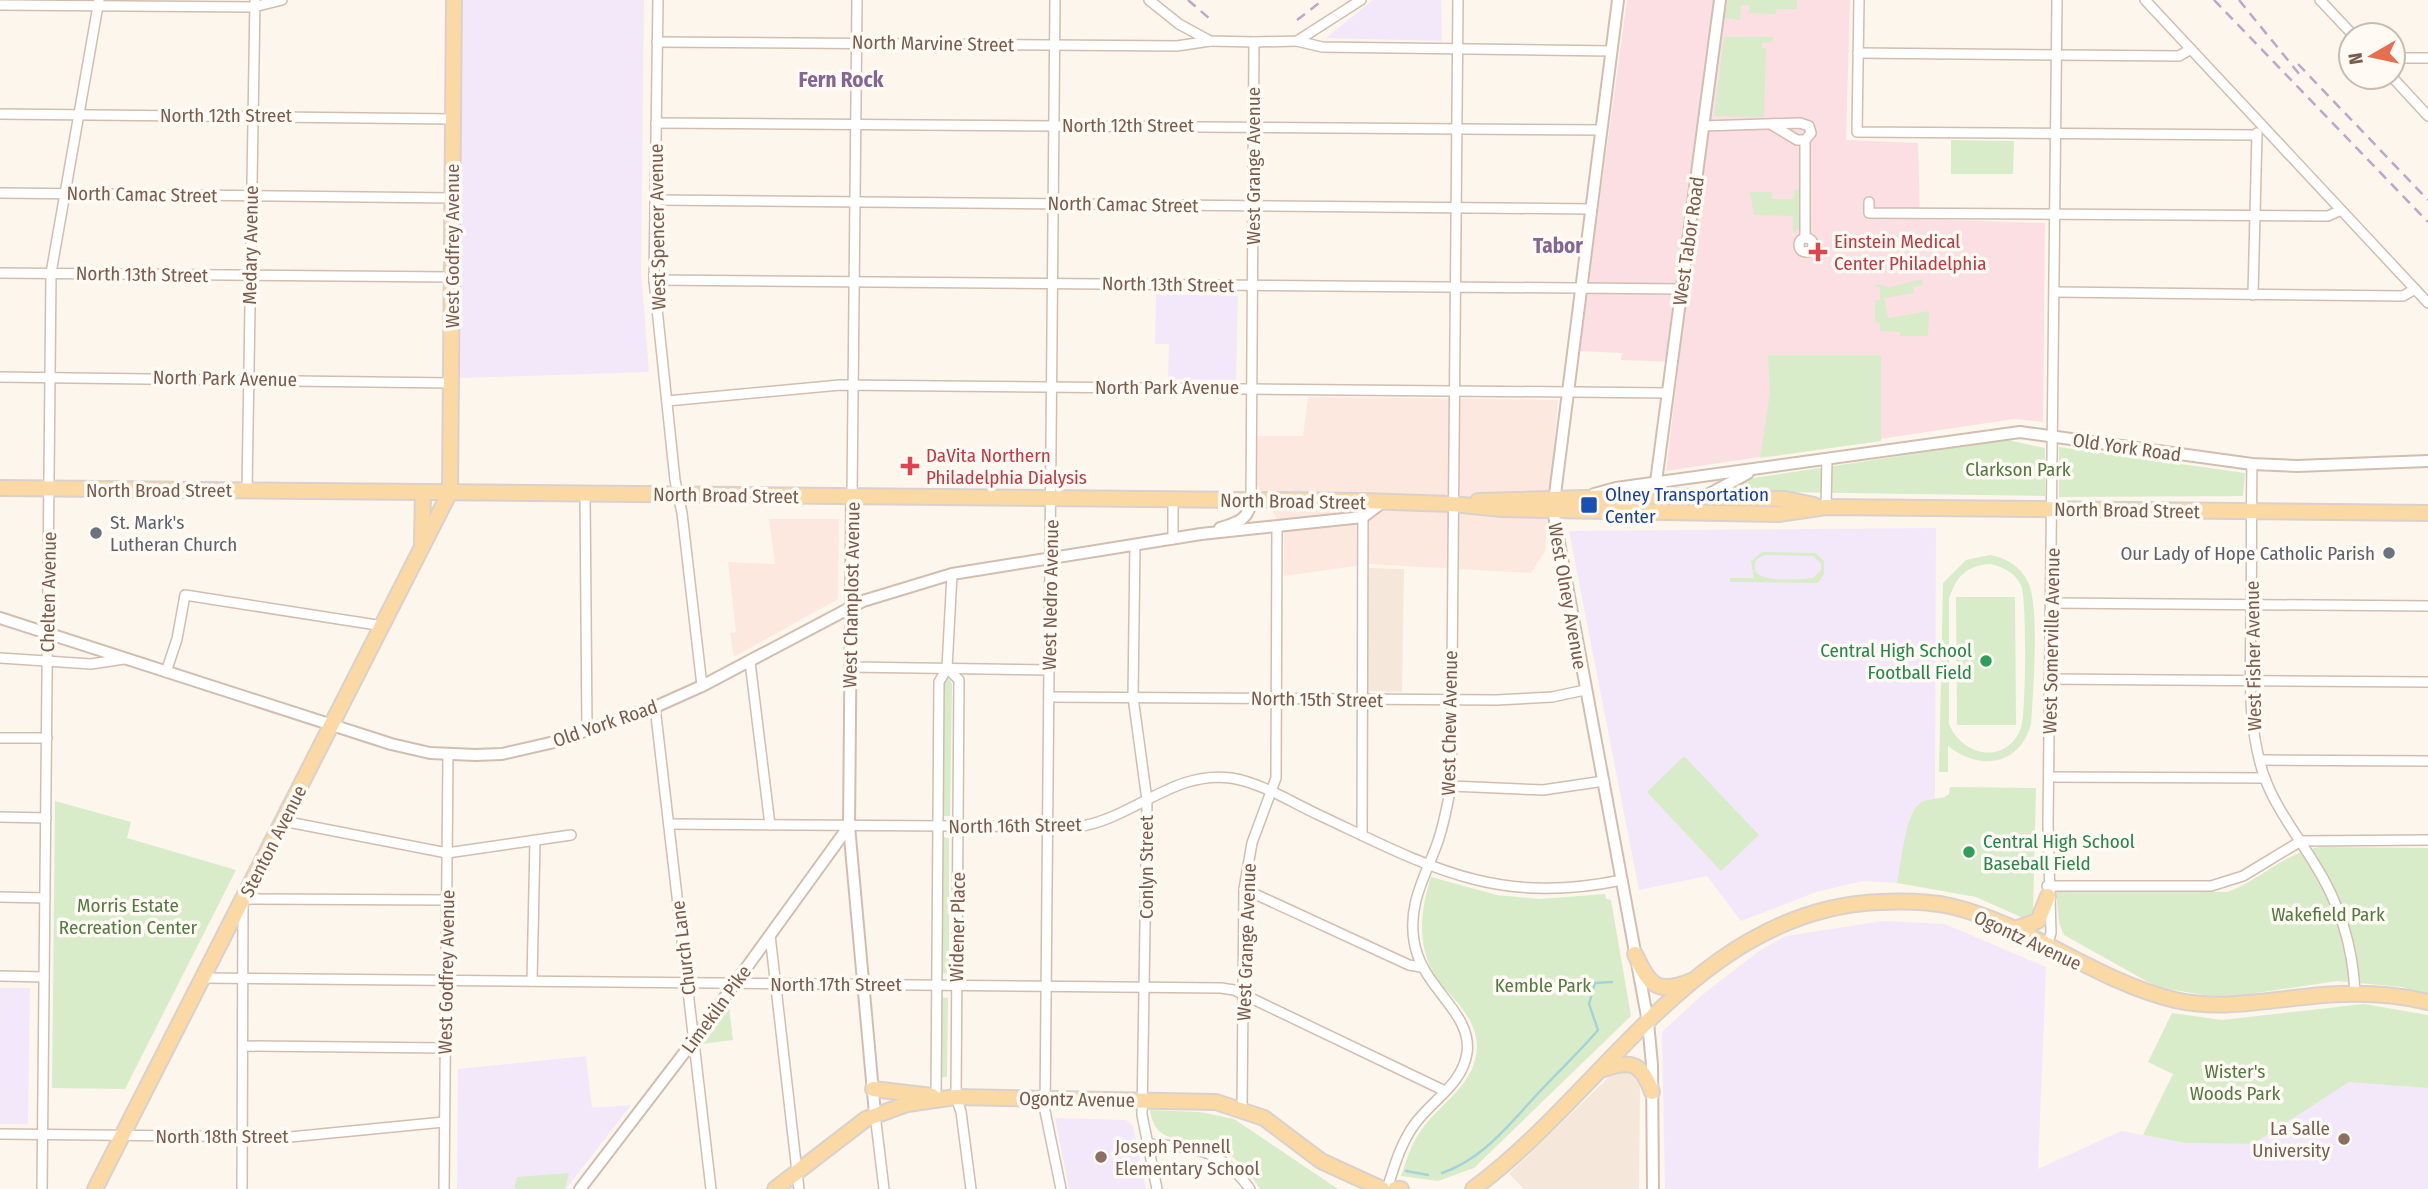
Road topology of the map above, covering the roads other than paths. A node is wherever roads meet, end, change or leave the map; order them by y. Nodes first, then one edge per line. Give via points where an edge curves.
1 (282, 0) edge
2 (454, 0) edge
3 (658, 0) edge
4 (857, 0) edge
5 (1055, 0) edge
6 (1149, 0) edge
7 (1362, 0) edge
8 (1458, 0) edge
9 (1618, 0) edge
10 (1720, 0) edge
11 (1858, 0) edge
12 (2057, 0) edge
13 (2145, 0) edge
14 (2320, 0) edge
15 (99, 3) edge
16 (254, 3) edge
17 (0, 5) edge
18 (2340, 21) edge
19 (1210, 41) junction
20 (1297, 41) junction
21 (657, 42) junction
22 (856, 42) junction
23 (1254, 42) junction
24 (1055, 44) junction
25 (2191, 49) junction
26 (1458, 50) junction
27 (1611, 51) junction
28 (1858, 53) junction
29 (2057, 55) junction
30 (2407, 58) edge
31 (2428, 58) edge
32 (2405, 91) edge
33 (0, 114) edge
34 (78, 114) junction
35 (251, 115) junction
36 (2428, 116) edge
37 (453, 119) junction
38 (855, 122) junction
39 (656, 123) junction
40 (1055, 124) junction
41 (1773, 125) junction
42 (1254, 126) junction
43 (1703, 126) junction
44 (2264, 127) junction
45 (1457, 128) junction
46 (1601, 130) junction
47 (2056, 134) junction
48 (2255, 135) junction
49 (1805, 140) junction
50 (0, 193) edge
51 (65, 194) junction
52 (251, 195) junction
53 (452, 198) junction
54 (655, 200) junction
55 (854, 202) junction
56 (1869, 202) dead end
57 (1054, 203) junction
58 (1253, 205) junction
59 (1456, 208) junction
60 (1591, 209) junction
61 (2341, 210) junction
62 (2056, 213) junction
63 (2254, 215) junction
64 (1805, 238) dead end
65 (0, 273) edge
66 (51, 273) junction
67 (250, 275) junction
68 (452, 277) junction
69 (654, 280) junction
70 (853, 281) junction
71 (1054, 283) junction
72 (1252, 285) junction
73 (1456, 286) junction
74 (1581, 288) junction
75 (1681, 289) junction
76 (2415, 289) junction
77 (2055, 292) junction
78 (2253, 295) junction
79 (2428, 303) edge
80 (0, 377) edge
81 (50, 377) junction
82 (248, 378) junction
83 (451, 383) junction
84 (853, 385) junction
85 (1052, 387) junction
86 (1252, 387) junction
87 (1454, 391) junction
88 (1567, 393) junction
89 (1668, 393) junction
90 (667, 401) junction
91 (2053, 437) junction
92 (1827, 459) junction
93 (2428, 461) edge
94 (2252, 464) junction
95 (1754, 470) junction
96 (1656, 482) junction
97 (0, 488) edge
98 (48, 489) junction
99 (247, 490) junction
100 (423, 492) junction
101 (450, 492) junction
102 (584, 494) junction
103 (679, 495) junction
104 (852, 496) junction
105 (1587, 497) junction
106 (1051, 498) junction
107 (1702, 498) junction
108 (1173, 499) junction
109 (1251, 500) junction
110 (1363, 501) junction
111 (1383, 502) junction
112 (1452, 503) junction
113 (1554, 504) junction
114 (1826, 507) junction
115 (2053, 509) junction
116 (2252, 511) junction
117 (2428, 513) edge
118 (1363, 517) junction
119 (1277, 528) junction
120 (1201, 534) junction
121 (1173, 538) junction
122 (1135, 545) junction
123 (1050, 558) junction
124 (418, 560) junction
125 (952, 574) junction
126 (2050, 603) junction
127 (2251, 604) junction
128 (2428, 606) edge
129 (850, 609) junction
130 (0, 618) edge
131 (383, 626) junction
132 (48, 633) junction
133 (0, 657) edge
134 (126, 659) junction
135 (47, 661) junction
136 (750, 662) junction
137 (850, 667) junction
138 (947, 668) junction
139 (1049, 670) junction
140 (166, 672) junction
141 (2049, 679) junction
142 (2250, 680) junction
143 (2428, 682) edge
144 (702, 686) junction
145 (1586, 690) junction
146 (1049, 697) junction
147 (1133, 697) junction
148 (1277, 698) junction
149 (1362, 699) junction
150 (1451, 700) junction
151 (655, 706) junction
152 (332, 726) junction
153 (587, 730) junction
154 (0, 738) edge
155 (47, 738) junction
156 (448, 755) junction
157 (2260, 760) junction
158 (2428, 761) edge
159 (2049, 777) junction
160 (2265, 778) junction
161 (1604, 781) junction
162 (1451, 786) junction
163 (1272, 792) junction
164 (1147, 800) junction
165 (0, 817) edge
166 (47, 818) junction
167 (283, 821) junction
168 (668, 824) junction
169 (770, 825) junction
170 (849, 826) junction
171 (938, 826) junction
172 (958, 827) junction
173 (1048, 827) junction
174 (571, 835) dead end
175 (1362, 835) junction
176 (2428, 840) edge
177 (535, 841) junction
178 (2301, 841) junction
179 (447, 853) junction
180 (1426, 866) junction
181 (1622, 880) junction
182 (1244, 889) junction
183 (2048, 891) junction
184 (0, 897) edge
185 (45, 898) junction
186 (243, 899) junction
187 (447, 900) junction
188 (2012, 930) junction
189 (770, 935) junction
190 (2047, 946) junction
191 (1635, 954) junction
192 (1421, 967) junction
193 (0, 976) edge
194 (44, 977) junction
195 (204, 978) junction
196 (1696, 978) junction
197 (242, 979) junction
198 (446, 980) junction
199 (532, 981) junction
200 (687, 982) junction
201 (735, 982) junction
202 (775, 984) junction
203 (864, 984) junction
204 (937, 985) junction
205 (956, 985) junction
206 (1047, 986) junction
207 (1145, 987) junction
208 (2355, 993) junction
209 (1243, 996) junction
210 (2428, 1002) edge
211 (1648, 1022) junction
212 (694, 1040) junction
213 (243, 1046) junction
214 (445, 1048) junction
215 (1600, 1070) junction
216 (873, 1089) junction
217 (1445, 1091) junction
218 (1652, 1092) junction
219 (956, 1097) junction
220 (936, 1098) junction
221 (1045, 1099) junction
222 (1144, 1100) junction
223 (1242, 1109) junction
224 (875, 1114) junction
225 (444, 1122) junction
226 (0, 1135) edge
227 (43, 1135) junction
228 (122, 1135) junction
229 (241, 1138) junction
230 (1147, 1143) junction
231 (797, 1171) junction
232 (42, 1189) edge
233 (96, 1189) edge
234 (242, 1189) edge
235 (444, 1189) edge
236 (580, 1189) edge
237 (711, 1189) edge
238 (775, 1189) edge
239 (799, 1189) edge
240 (884, 1189) edge
241 (971, 1189) edge
242 (1061, 1189) edge
243 (1157, 1189) edge
244 (1250, 1189) edge
245 (1382, 1189) edge
246 (1387, 1189) edge
247 (1395, 1189) edge
248 (1401, 1189) edge
249 (1474, 1189) edge
250 (1653, 1189) edge

1 - 16 street
2 - 37 main road, West Godfrey Avenue
3 - 21 street, West Spencer Avenue
4 - 22 street, West Champlost Avenue
5 - 24 street, West Nedro Avenue
6 - 19 street
7 - 20 street
8 - 26 street
9 - 27 street, West Olney Avenue
10 - 43 street, West Tabor Road
11 - 28 street
12 - 29 street, West Somerville Avenue
13 - 25 street
14 - 18 street
15 - 16 street
15 - 17 street
15 - 34 street, Chelten Avenue
16 - 35 street, Medary Avenue
19 - 23 street, North Marvine Street
19 - 24 street, North Marvine Street via 1177,46
20 - 23 street, North Marvine Street
20 - 26 street via 1322,47
21 - 22 street, North Marvine Street
21 - 39 street, West Spencer Avenue
22 - 24 street, North Marvine Street
22 - 38 street, West Champlost Avenue
23 - 42 street, West Grange Avenue
24 - 40 street, West Nedro Avenue
25 - 29 street via 2179,56
25 - 44 street
26 - 27 street
26 - 45 street
27 - 46 street, West Olney Avenue
28 - 29 street
28 - 47 street via 1857,132
29 - 47 street, West Somerville Avenue
30 - 31 street
32 - 36 street
33 - 34 street, North 12th Street
34 - 35 street, North 12th Street
34 - 51 street, Chelten Avenue
35 - 37 street, North 12th Street
35 - 52 street, Medary Avenue
37 - 53 main road, West Godfrey Avenue
38 - 39 street, North 12th Street
38 - 40 street, North 12th Street
38 - 55 street, West Champlost Avenue
39 - 54 street, West Spencer Avenue
40 - 42 street, North 12th Street
40 - 57 street, West Nedro Avenue
41 - 43 street
41 - 49 street
41 - 49 street via 1806,124 1811,133
42 - 45 street, North 12th Street
42 - 58 street, West Grange Avenue
43 - 75 street, West Tabor Road
44 - 48 street
44 - 61 street
45 - 46 street, North 12th Street
45 - 59 street
46 - 60 street, West Olney Avenue
47 - 48 street
47 - 62 street, West Somerville Avenue
48 - 63 street
49 - 64 street
50 - 51 street, North Camac Street
51 - 52 street, North Camac Street
51 - 66 street, Chelten Avenue
52 - 53 street, North Camac Street
52 - 67 street, Medary Avenue
53 - 68 main road, West Godfrey Avenue
54 - 55 street, North Camac Street
54 - 69 street, West Spencer Avenue
55 - 57 street, North Camac Street
55 - 70 street, West Champlost Avenue
56 - 62 street via 1869,213
57 - 58 street, North Camac Street
57 - 71 street, West Nedro Avenue
58 - 59 street, North Camac Street
58 - 72 street, West Grange Avenue
59 - 60 street, North Camac Street
59 - 73 street
60 - 74 street, West Olney Avenue
61 - 63 street via 2328,216
61 - 76 street
62 - 63 street
62 - 77 street, West Somerville Avenue
63 - 78 street
65 - 66 street, North 13th Street
66 - 67 street, North 13th Street
66 - 81 street, Chelten Avenue
67 - 68 street, North 13th Street
67 - 82 street, Medary Avenue
68 - 83 main road, West Godfrey Avenue
69 - 70 street, North 13th Street
69 - 90 street, West Spencer Avenue
70 - 71 street, North 13th Street
70 - 84 street, West Champlost Avenue
71 - 72 street, North 13th Street
71 - 85 street, West Nedro Avenue
72 - 73 street, North 13th Street
72 - 86 street, West Grange Avenue
73 - 74 street, North 13th Street
73 - 87 street, West Chew Avenue
74 - 75 street, North 13th Street
74 - 88 street, West Olney Avenue
75 - 89 street, West Tabor Road
76 - 78 street via 2403,296
76 - 79 street
77 - 78 street
77 - 91 street, West Somerville Avenue
80 - 81 street, North Park Avenue
81 - 82 street, North Park Avenue
81 - 98 street, Chelten Avenue
82 - 83 street, North Park Avenue
82 - 99 street, Medary Avenue
83 - 101 main road, West Godfrey Avenue
84 - 85 street, North Park Avenue
84 - 90 street, North Park Avenue
84 - 104 street, West Champlost Avenue
85 - 86 street, North Park Avenue
85 - 106 street, West Nedro Avenue
86 - 87 street, North Park Avenue
86 - 109 street, West Grange Avenue
87 - 88 street, North Park Avenue
87 - 112 street, West Chew Avenue
88 - 89 street, North Park Avenue
88 - 113 street, West Olney Avenue
89 - 96 street, West Tabor Road
90 - 103 street, West Spencer Avenue
91 - 92 street, Old York Road via 2020,432
91 - 94 street, Old York Road
91 - 115 street, West Somerville Avenue
92 - 95 street, Old York Road
92 - 114 street
93 - 94 street, Old York Road
94 - 116 street, West Fisher Avenue
95 - 96 street, Old York Road
95 - 107 street
96 - 105 street, Old York Road
97 - 98 main road, North Broad Street
98 - 99 main road, North Broad Street
98 - 132 street, Chelten Avenue
99 - 100 main road, North Broad Street
100 - 101 main road, North Broad Street
100 - 124 main road
101 - 102 main road, North Broad Street
101 - 124 main road, Stenton Avenue
102 - 103 main road, North Broad Street
102 - 153 street
103 - 104 main road, North Broad Street
103 - 144 street, West Spencer Avenue
104 - 106 main road, North Broad Street
104 - 129 street, West Champlost Avenue
105 - 107 main road, North Broad Street
105 - 113 main road, North Broad Street
106 - 108 main road, North Broad Street
106 - 123 street, West Nedro Avenue
107 - 114 main road, North Broad Street via 1785,499
108 - 109 main road, North Broad Street
108 - 121 street
109 - 110 main road, North Broad Street
109 - 120 street, Old York Road via 1241,521
110 - 111 main road, North Broad Street
110 - 118 street
111 - 112 main road, North Broad Street
111 - 118 street, Old York Road
112 - 113 main road, North Broad Street via 1503,498
112 - 150 street, West Chew Avenue
113 - 114 main road, North Broad Street via 1778,514
113 - 145 street, West Olney Avenue
114 - 115 main road, North Broad Street
115 - 116 main road, North Broad Street
115 - 126 street, West Somerville Avenue
116 - 117 main road, North Broad Street
116 - 127 street, West Fisher Avenue
118 - 119 street, Old York Road
118 - 149 street
119 - 120 street, Old York Road
119 - 148 street, West Grange Avenue
120 - 121 street, Old York Road
121 - 122 street, Old York Road
122 - 123 street, Old York Road
122 - 147 street, Conlyn Street
123 - 125 street, Old York Road
123 - 139 street, West Nedro Avenue
124 - 131 main road, Stenton Avenue
125 - 129 street, Old York Road
125 - 138 street, Widener Place
126 - 127 street
126 - 141 street, West Somerville Avenue
127 - 128 street
127 - 142 street, West Fisher Avenue
129 - 136 street, Old York Road
129 - 137 street, West Champlost Avenue
130 - 132 street, Old York Road
131 - 140 street via 185,595
131 - 152 main road, Stenton Avenue
132 - 134 street, Old York Road
132 - 135 street, Chelten Avenue
133 - 135 street
134 - 135 street via 91,664
134 - 140 street, Old York Road
135 - 155 street, Chelten Avenue
136 - 144 street, Old York Road
136 - 169 street
137 - 138 street
137 - 170 street, West Champlost Avenue
138 - 139 street
138 - 171 street, Widener Place via 939,682
138 - 172 street, Widener Place via 959,680
139 - 146 street, West Nedro Avenue
140 - 152 street, Old York Road
141 - 142 street
141 - 159 street, West Somerville Avenue
142 - 143 street
142 - 157 street, West Fisher Avenue via 2251,719
144 - 151 street, Old York Road
145 - 150 street, North 15th Street via 1533,699
145 - 161 street, West Olney Avenue
146 - 147 street, North 15th Street
146 - 173 street, West Nedro Avenue
147 - 148 street, North 15th Street
147 - 164 street, Conlyn Street
148 - 149 street, North 15th Street
148 - 163 street, West Grange Avenue
149 - 150 street, North 15th Street
149 - 175 street
150 - 162 street, West Chew Avenue
151 - 153 street, Old York Road
151 - 168 street, Church Lane
152 - 156 street, Old York Road via 410,750
152 - 167 main road, Stenton Avenue
153 - 156 street, Old York Road via 525,750
154 - 155 street
155 - 166 street, Chelten Avenue
156 - 179 street, West Godfrey Avenue
157 - 158 street
157 - 160 street, West Fisher Avenue
159 - 160 street
159 - 183 street, West Somerville Avenue
160 - 178 street, West Fisher Avenue
161 - 162 street via 1543,790
161 - 181 street, West Olney Avenue
162 - 180 street, West Chew Avenue via 1442,828
163 - 164 street, North 16th Street via 1232,778 1203,778 1173,785
163 - 175 street, North 16th Street
163 - 182 street, West Grange Avenue via 1252,843
164 - 173 street, North 16th Street via 1089,825
164 - 207 street, Conlyn Street
165 - 166 street
166 - 185 street, Chelten Avenue
167 - 179 street
167 - 186 main road, Stenton Avenue
168 - 169 street, North 16th Street
168 - 200 street, Church Lane
169 - 170 street, North 16th Street
170 - 171 street, North 16th Street
170 - 189 street, Limekiln Pike
170 - 203 street, West Champlost Avenue
171 - 172 street, North 16th Street
171 - 204 street, Widener Place
172 - 173 street, North 16th Street
172 - 205 street, Widener Place
173 - 206 street, West Nedro Avenue
174 - 177 street
175 - 180 street, North 16th Street
176 - 178 street
177 - 179 street
177 - 199 street
178 - 183 street via 2249,873 2211,886
178 - 208 street, West Fisher Avenue via 2342,919
179 - 187 street, West Godfrey Avenue
180 - 181 street, North 16th Street via 1480,883 1535,890 1575,889
180 - 192 street, West Chew Avenue via 1412,913
181 - 191 street, West Olney Avenue
182 - 192 street
182 - 209 street, West Grange Avenue
183 - 188 main road via 2038,921
183 - 190 street, West Somerville Avenue via 2051,933
184 - 185 street
185 - 194 street, Chelten Avenue
186 - 187 street
186 - 195 main road, Stenton Avenue
186 - 197 street
187 - 198 street, West Godfrey Avenue
188 - 190 main road, Ogontz Avenue
188 - 196 main road, Ogontz Avenue via 1949,906 1905,901 1827,907 1755,935
189 - 201 street, Limekiln Pike
189 - 202 street
190 - 208 main road, Ogontz Avenue via 2093,971 2175,1000 2256,1004
191 - 196 main road via 1654,985 1672,986
191 - 211 street, West Olney Avenue
192 - 217 street, West Chew Avenue via 1457,1014 1468,1043 1460,1075
193 - 194 street
194 - 227 street, Chelten Avenue
195 - 197 street, North 17th Street
195 - 228 main road, Stenton Avenue
196 - 211 main road, Ogontz Avenue
197 - 198 street, North 17th Street
197 - 213 street
198 - 199 street, North 17th Street
198 - 214 street, West Godfrey Avenue
199 - 200 street, North 17th Street
200 - 201 street, North 17th Street
200 - 212 street, Church Lane
201 - 202 street, North 17th Street
201 - 212 street, Limekiln Pike
202 - 203 street, North 17th Street
202 - 231 street
203 - 204 street, North 17th Street
203 - 216 street, West Champlost Avenue
204 - 205 street, North 17th Street
204 - 220 street, Widener Place
205 - 206 street, North 17th Street
205 - 219 street, Widener Place
206 - 207 street, North 17th Street
206 - 221 street, West Nedro Avenue
207 - 209 street, North 17th Street via 1221,988
207 - 222 street, Conlyn Street
208 - 210 main road, Ogontz Avenue
209 - 217 street, North 17th Street
209 - 223 street, West Grange Avenue
211 - 215 main road, Ogontz Avenue
211 - 218 street, West Olney Avenue
212 - 236 street, Limekiln Pike
212 - 237 street, Church Lane
213 - 214 street
213 - 229 street
214 - 225 street, West Godfrey Avenue
215 - 218 main road via 1620,1063 1635,1066
215 - 249 main road, Ogontz Avenue
216 - 220 main road via 926,1093
216 - 224 street, West Champlost Avenue
217 - 246 street, West Chew Avenue via 1407,1136
218 - 250 street, West Olney Avenue
219 - 220 main road, Ogontz Avenue
219 - 221 main road, Ogontz Avenue
219 - 241 street, Widener Place
220 - 224 main road, Ogontz Avenue
221 - 222 main road, Ogontz Avenue
221 - 242 street, West Nedro Avenue
222 - 223 main road, Ogontz Avenue via 1192,1100
222 - 230 street, Conlyn Street
223 - 245 main road, Ogontz Avenue via 1282,1130 1341,1173
224 - 231 main road, Ogontz Avenue
224 - 240 street, West Champlost Avenue
225 - 229 street, North 18th Street via 311,1136
225 - 235 street, West Godfrey Avenue
226 - 227 street, North 18th Street
227 - 228 street, North 18th Street
227 - 232 street, Chelten Avenue
228 - 229 street, North 18th Street
228 - 233 main road, Stenton Avenue
229 - 234 street
230 - 243 street, Conlyn Street
230 - 244 street via 1191,1147 1216,1155
231 - 238 main road, Ogontz Avenue
231 - 239 street
247 - 248 main road

